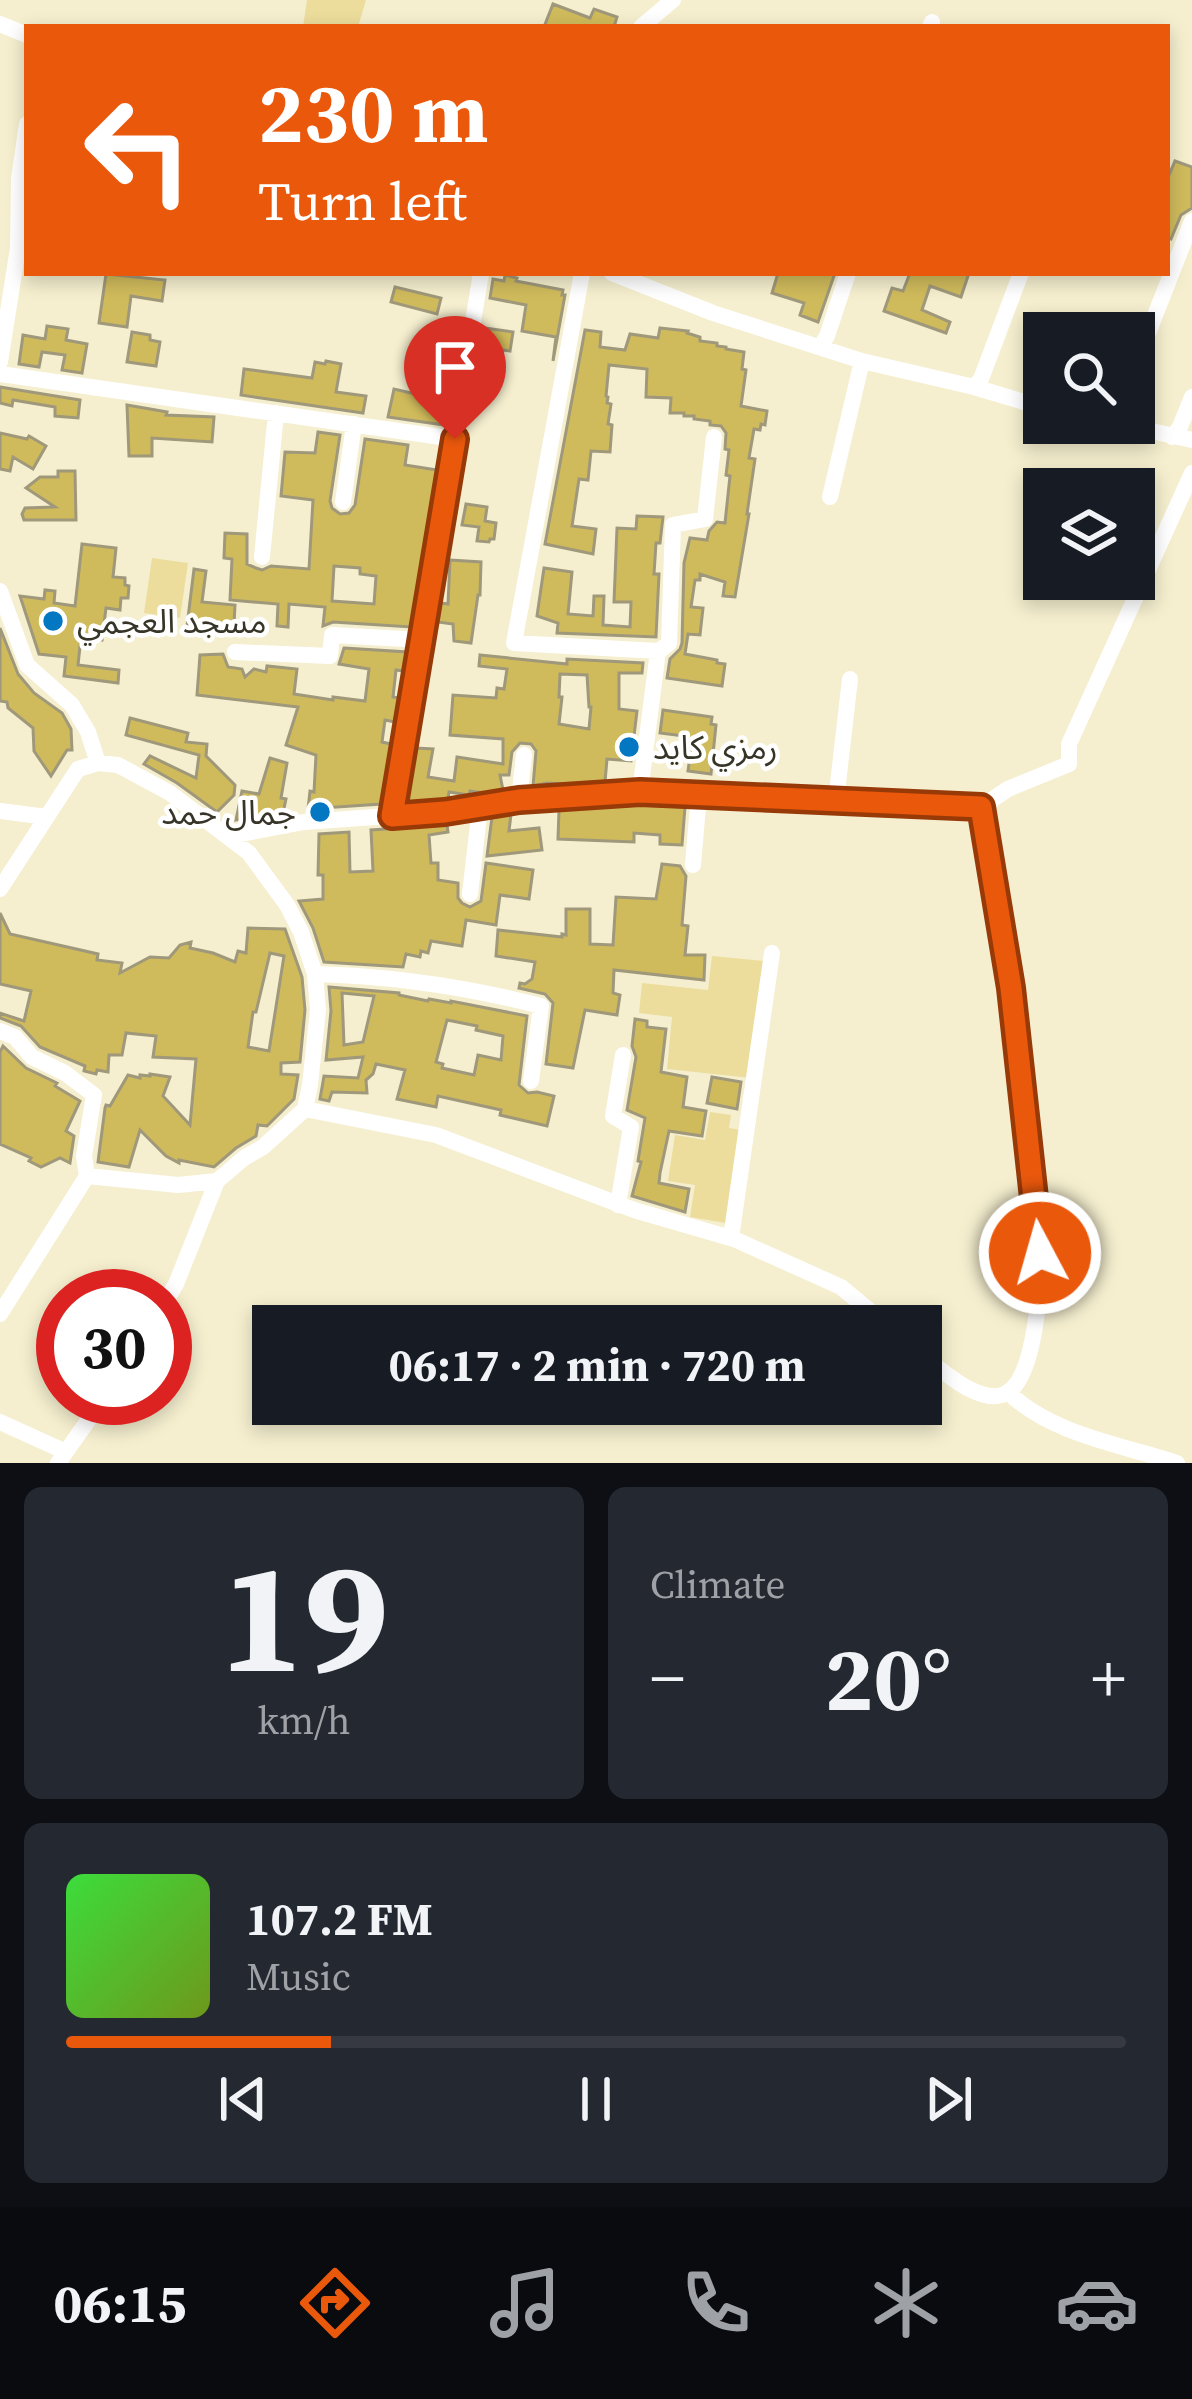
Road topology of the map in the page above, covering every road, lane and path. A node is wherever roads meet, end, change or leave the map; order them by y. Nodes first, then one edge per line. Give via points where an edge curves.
1 (674, 0) edge
2 (645, 24) edge
3 (24, 145) edge
4 (1192, 221) edge
5 (481, 276) edge
6 (581, 276) edge
7 (620, 276) edge
8 (847, 276) edge
9 (1021, 276) edge
10 (1155, 315) edge
11 (820, 346) junction
12 (862, 361) junction
13 (0, 362) edge
14 (0, 374) edge
15 (974, 387) junction
16 (1192, 397) edge
17 (1023, 402) edge
18 (276, 412) junction
19 (354, 424) junction
20 (1155, 433) edge
21 (714, 436) dead end
22 (1172, 437) junction
23 (455, 439) junction
24 (1192, 440) edge
25 (1192, 473) edge
26 (830, 497) dead end
27 (343, 502) dead end
28 (262, 557) dead end
29 (0, 591) edge
30 (423, 640) junction
31 (235, 652) dead end
32 (658, 652) junction
33 (850, 679) dead end
34 (524, 755) dead end
35 (98, 763) junction
36 (640, 792) junction
37 (699, 794) junction
38 (519, 800) junction
39 (836, 801) junction
40 (480, 807) junction
41 (981, 807) junction
42 (0, 811) edge
43 (392, 816) junction
44 (47, 817) junction
45 (230, 836) junction
46 (693, 865) dead end
47 (0, 889) edge
48 (470, 894) dead end
49 (772, 953) dead end
50 (315, 974) junction
51 (0, 1031) edge
52 (623, 1055) dead end
53 (530, 1081) dead end
54 (305, 1109) junction
55 (87, 1176) junction
56 (218, 1181) junction
57 (618, 1205) junction
58 (730, 1238) junction
59 (182, 1269) edge
60 (863, 1305) edge
61 (0, 1314) edge
62 (942, 1371) edge
63 (1008, 1392) junction
64 (0, 1422) edge
65 (85, 1425) edge
66 (62, 1457) edge
67 (1177, 1463) edge

1 - 2 street
3 - 13 street
4 - 10 street
5 - 23 street
6 - 32 street via 514,643
7 - 11 street
8 - 11 street
9 - 15 street
11 - 12 street
12 - 15 street
12 - 26 street
14 - 18 street
15 - 17 street
16 - 22 street
18 - 19 street
18 - 28 street
19 - 23 street
19 - 27 street
20 - 22 street
21 - 32 street via 705,519 673,525 669,643
22 - 24 street
23 - 30 street
25 - 41 street via 1063,766
29 - 35 street via 27,665 72,706
30 - 31 street via 332,635 330,656
30 - 43 street
32 - 36 street
33 - 39 street
34 - 38 street
35 - 44 street via 78,769
35 - 45 street via 170,793
36 - 37 street
36 - 38 street
37 - 39 street
37 - 46 street
38 - 40 street
39 - 41 street
40 - 43 street
40 - 48 street
41 - 63 street via 1011,988 1040,1253 1032,1345
42 - 44 street
43 - 45 street
44 - 47 street
45 - 50 street via 287,905
49 - 58 street
50 - 53 street via 465,989 541,1006
50 - 54 street
51 - 55 street via 94,1096
52 - 57 street via 613,1116 631,1127
54 - 56 street
54 - 57 street via 436,1135
55 - 56 street
55 - 61 street
56 - 59 street
57 - 58 street
58 - 60 street via 812,1271
62 - 63 street via 960,1385
63 - 67 street via 1065,1428
64 - 66 street
65 - 66 street

